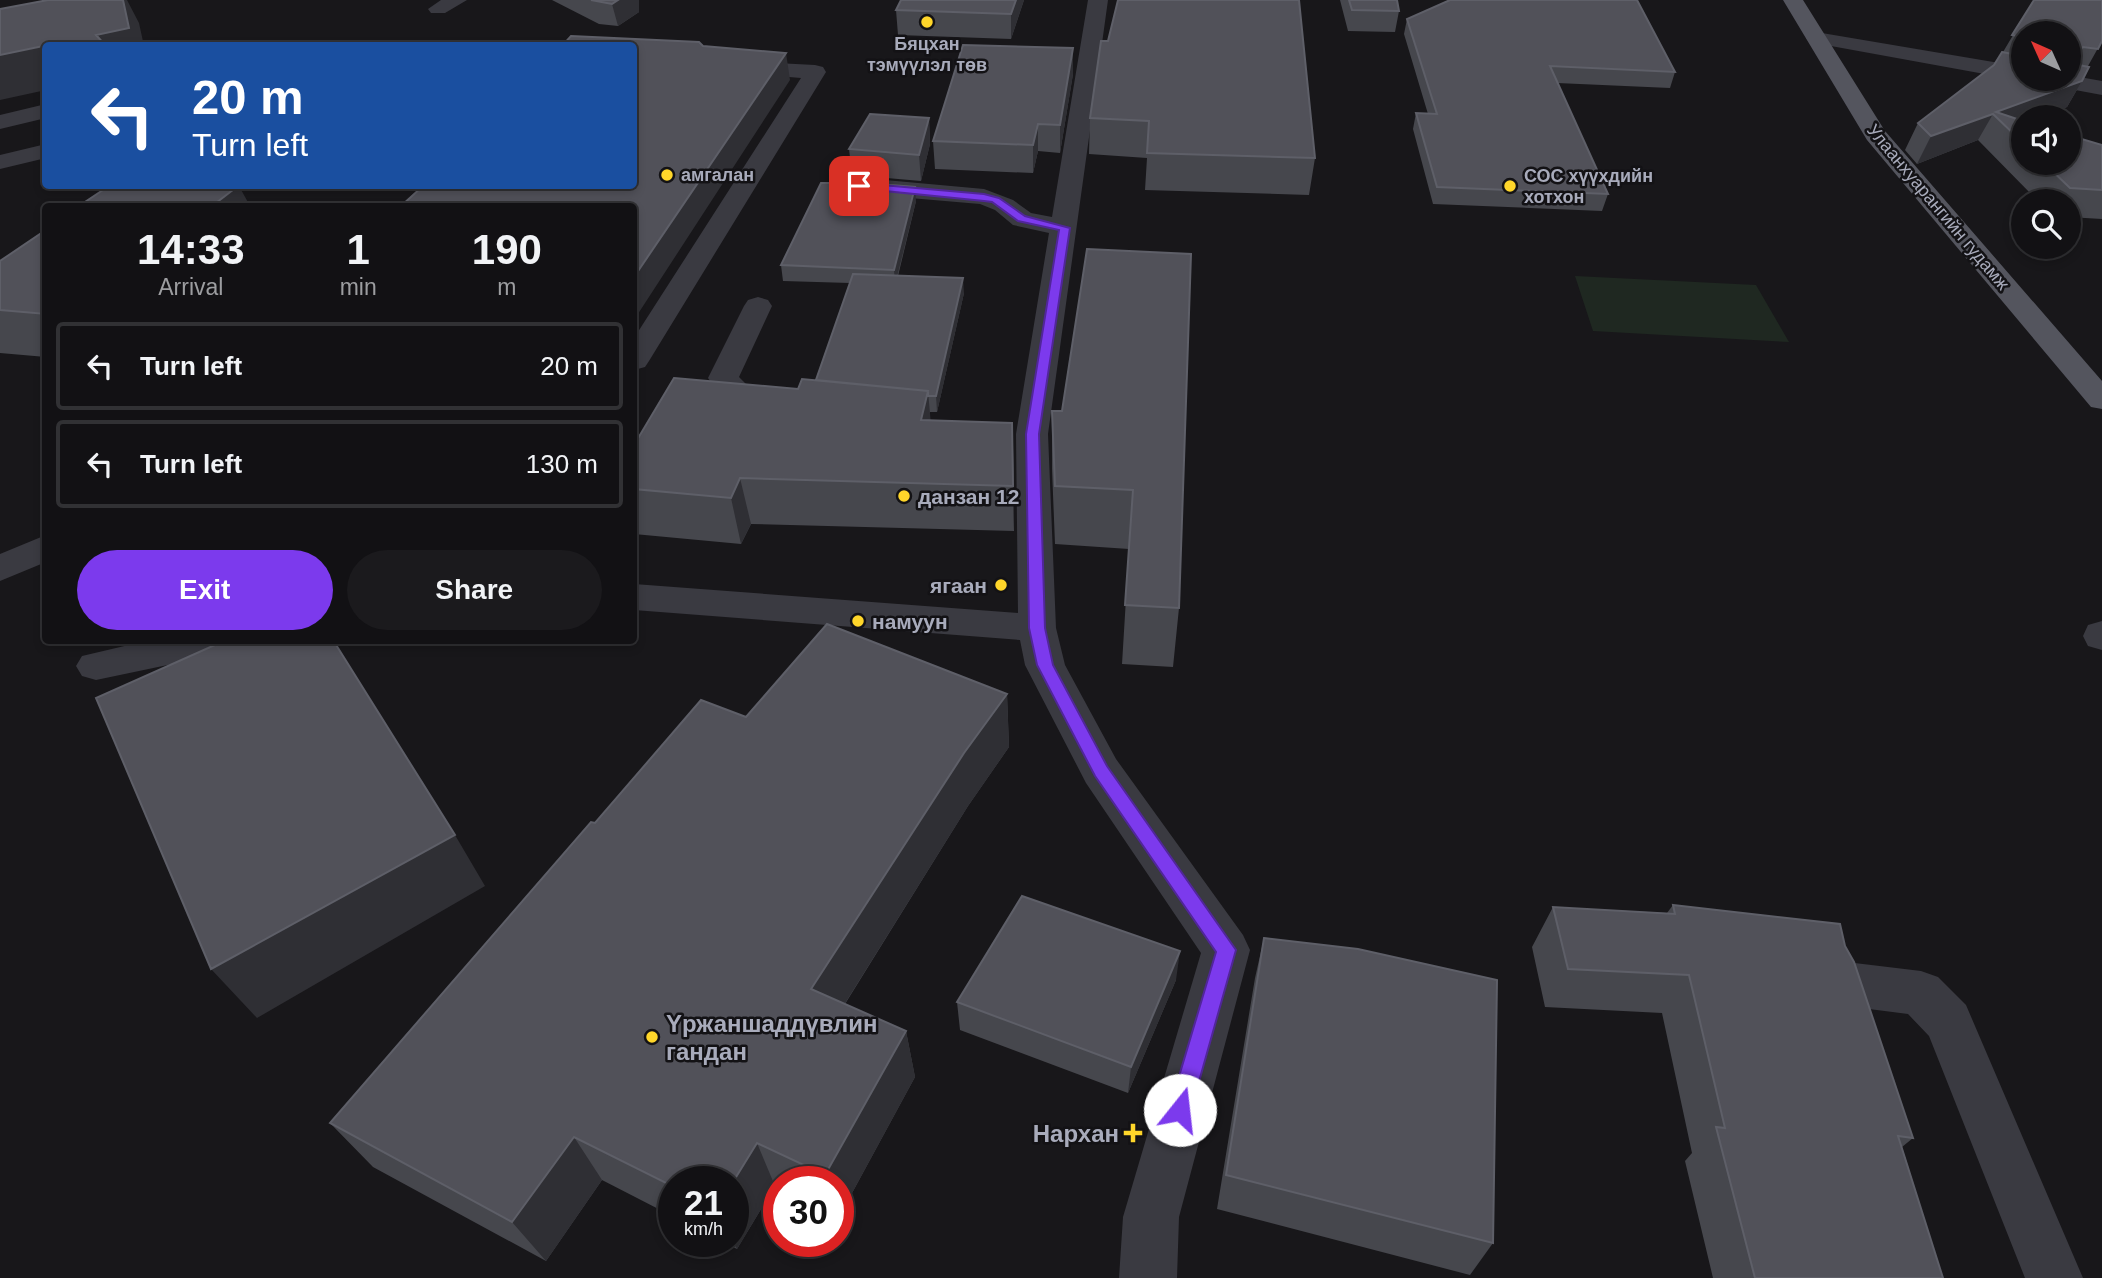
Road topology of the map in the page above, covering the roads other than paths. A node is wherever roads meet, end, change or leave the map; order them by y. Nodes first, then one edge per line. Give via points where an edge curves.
1 (457, 0) edge
2 (1098, 0) edge
3 (1793, 0) edge
4 (438, 9) dead end
5 (1816, 38) junction
6 (716, 65) edge
7 (2011, 72) edge
8 (2081, 84) edge
9 (2102, 88) edge
10 (42, 112) edge
11 (0, 122) edge
12 (42, 152) edge
13 (0, 162) edge
14 (834, 184) edge
15 (1065, 228) junction
16 (758, 306) dead end
17 (637, 356) edge
18 (2092, 379) edge
19 (2102, 400) edge
20 (802, 411) edge
21 (42, 549) edge
22 (0, 569) edge
23 (637, 597) edge
24 (1037, 628) junction
25 (201, 644) edge
26 (96, 666) dead end
27 (1838, 983) edge
28 (1148, 1278) edge
29 (2054, 1278) edge

1 - 4 street
2 - 15 street
3 - 5 main road, Улаанхуарангийн гудамж
5 - 7 street
5 - 18 main road, Улаанхуарангийн гудамж via 1875,135
6 - 17 street via 815,72
8 - 9 street
10 - 11 street
12 - 13 street
14 - 15 street via 984,197 1022,219
15 - 24 street via 1019,433
16 - 20 street via 723,378 737,396 761,407
18 - 19 main road, Улаанхуарангийн гудамж
21 - 22 street
23 - 24 street
24 - 28 street via 1045,665 1101,771 1246,953 1151,1217
25 - 26 street
27 - 29 street via 1921,993 1948,1021

